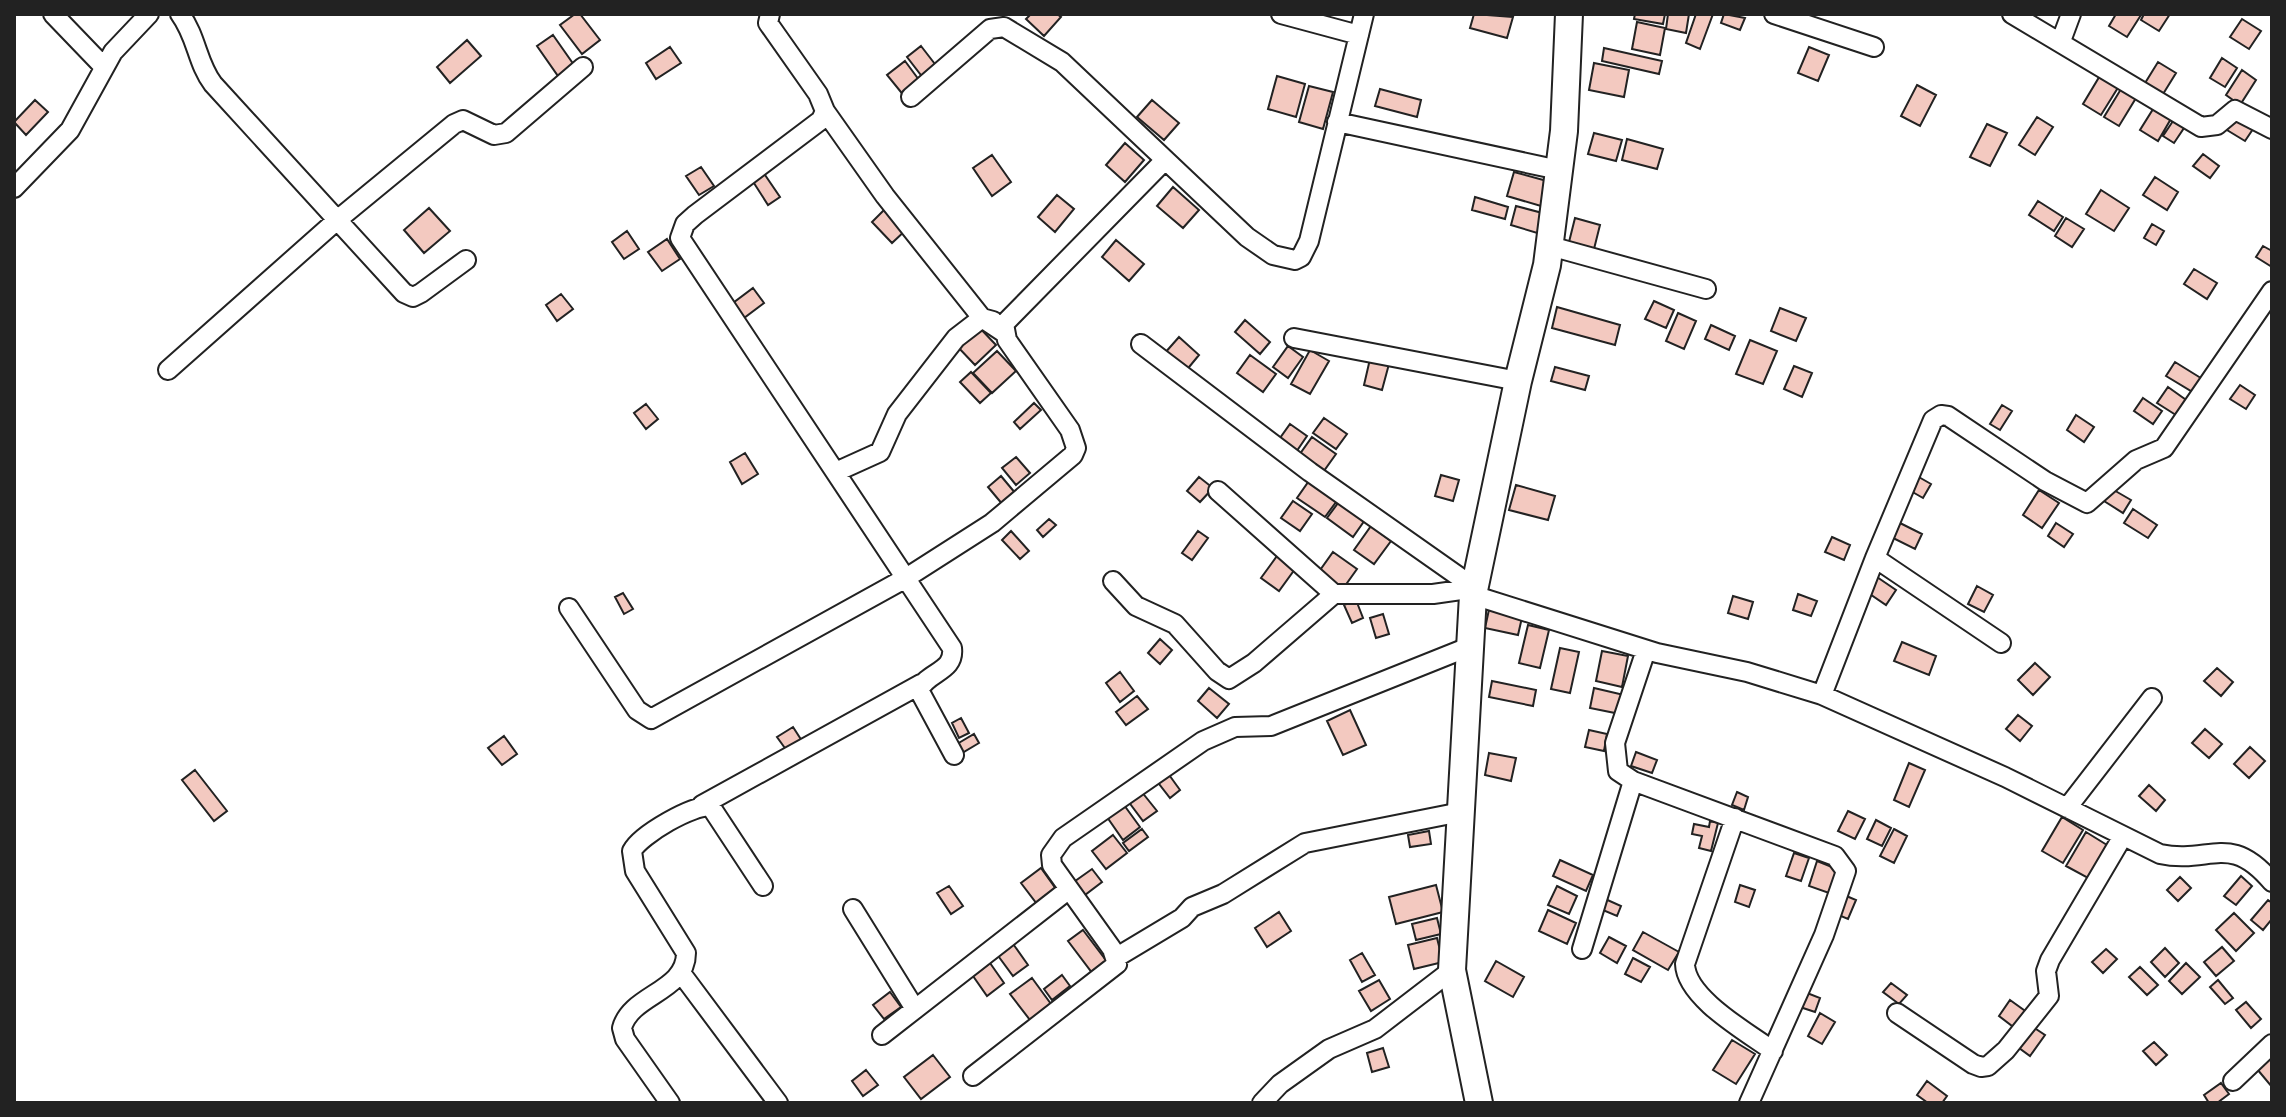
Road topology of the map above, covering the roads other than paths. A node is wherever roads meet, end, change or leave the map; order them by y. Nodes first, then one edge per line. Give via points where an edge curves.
1 (53, 14) edge
2 (149, 14) edge
3 (180, 14) edge
4 (770, 14) edge
5 (1281, 14) edge
6 (1364, 14) edge
7 (1569, 14) edge
8 (1774, 14) edge
9 (2012, 14) edge
10 (2071, 14) edge
11 (1359, 35) junction
12 (2061, 41) junction
13 (1874, 47) dead end
14 (104, 67) junction
15 (583, 67) dead end
16 (911, 97) dead end
17 (825, 111) junction
18 (1337, 122) junction
19 (2272, 129) edge
20 (1165, 160) junction
21 (1559, 170) junction
22 (14, 188) edge
23 (336, 221) junction
24 (1550, 246) junction
25 (466, 260) dead end
26 (1706, 289) dead end
27 (2272, 291) edge
28 (982, 318) junction
29 (1003, 328) junction
30 (1294, 338) dead end
31 (1141, 344) dead end
32 (168, 370) dead end
33 (1518, 381) junction
34 (838, 471) junction
35 (1218, 491) dead end
36 (1875, 558) junction
37 (906, 578) junction
38 (1113, 581) dead end
39 (1474, 591) junction
40 (1334, 594) junction
41 (569, 608) dead end
42 (2001, 643) dead end
43 (1471, 646) junction
44 (1646, 650) junction
45 (921, 684) junction
46 (1822, 695) junction
47 (2152, 698) dead end
48 (954, 755) dead end
49 (1633, 781) junction
50 (702, 805) junction
51 (2067, 808) junction
52 (1461, 812) junction
53 (1735, 818) junction
54 (2123, 836) junction
55 (2272, 882) edge
56 (763, 886) dead end
57 (1068, 890) junction
58 (853, 909) dead end
59 (1582, 949) dead end
60 (1117, 957) junction
61 (1452, 970) junction
62 (681, 973) junction
63 (915, 1009) junction
64 (1897, 1013) dead end
65 (882, 1035) dead end
66 (2272, 1044) edge
67 (1773, 1051) junction
68 (973, 1076) dead end
69 (2233, 1081) dead end
70 (670, 1103) edge
71 (778, 1103) edge
72 (1262, 1103) edge
73 (1479, 1103) edge
74 (1749, 1103) edge

1 - 14 street
2 - 14 street
3 - 23 street via 194,34 205,74
4 - 17 street via 768,23
5 - 11 street
6 - 11 street
7 - 21 street
8 - 13 street
9 - 12 street
10 - 12 street
11 - 18 street
12 - 19 street via 2201,127 2217,125 2235,110
14 - 22 street via 70,130
15 - 23 street via 506,133 494,135 463,120 454,124
16 - 20 street via 990,29 1004,27 1062,62
17 - 28 street
17 - 34 street via 821,120 695,215 680,238
18 - 20 street via 1309,241 1295,260 1262,249
18 - 21 street
20 - 29 street
21 - 24 street
23 - 25 street via 389,280 413,297
23 - 32 street
24 - 26 street
24 - 33 street
27 - 36 street via 2164,448 2136,460 2087,503 1941,415 1929,428
28 - 29 street
28 - 34 street via 956,338 897,414 880,452
29 - 37 street via 1070,430 1076,448 992,523
30 - 33 street
31 - 39 street
33 - 39 street
34 - 37 street
35 - 40 street
36 - 42 street
36 - 46 street
37 - 41 street via 651,719 637,710
37 - 45 street via 952,648 948,666
38 - 40 street via 1136,606 1175,624 1229,679
39 - 40 street
39 - 43 street
39 - 44 street
43 - 52 street
43 - 57 street via 1271,726 1235,727 1203,741 1063,838 1051,855
44 - 46 street
44 - 49 street via 1615,743 1618,771
45 - 48 street via 921,697
45 - 50 street
46 - 51 street
47 - 51 street
49 - 53 street
49 - 59 street
50 - 56 street via 719,816
50 - 62 street via 645,837 632,851 635,871 686,953
51 - 54 street
52 - 60 street via 1305,843
52 - 61 street
53 - 67 street via 1685,974 1703,999
53 - 67 street via 1835,856 1846,871
54 - 55 street via 2177,858 2212,851 2239,856 2261,868
54 - 64 street via 2050,960 2049,996 1995,1062 1973,1064
57 - 60 street
57 - 63 street
58 - 63 street
60 - 68 street via 1109,972
61 - 72 street via 1375,1029 1329,1049
61 - 73 street
62 - 70 street via 630,1013 622,1028
62 - 71 street
63 - 65 street
66 - 69 street
67 - 74 street

